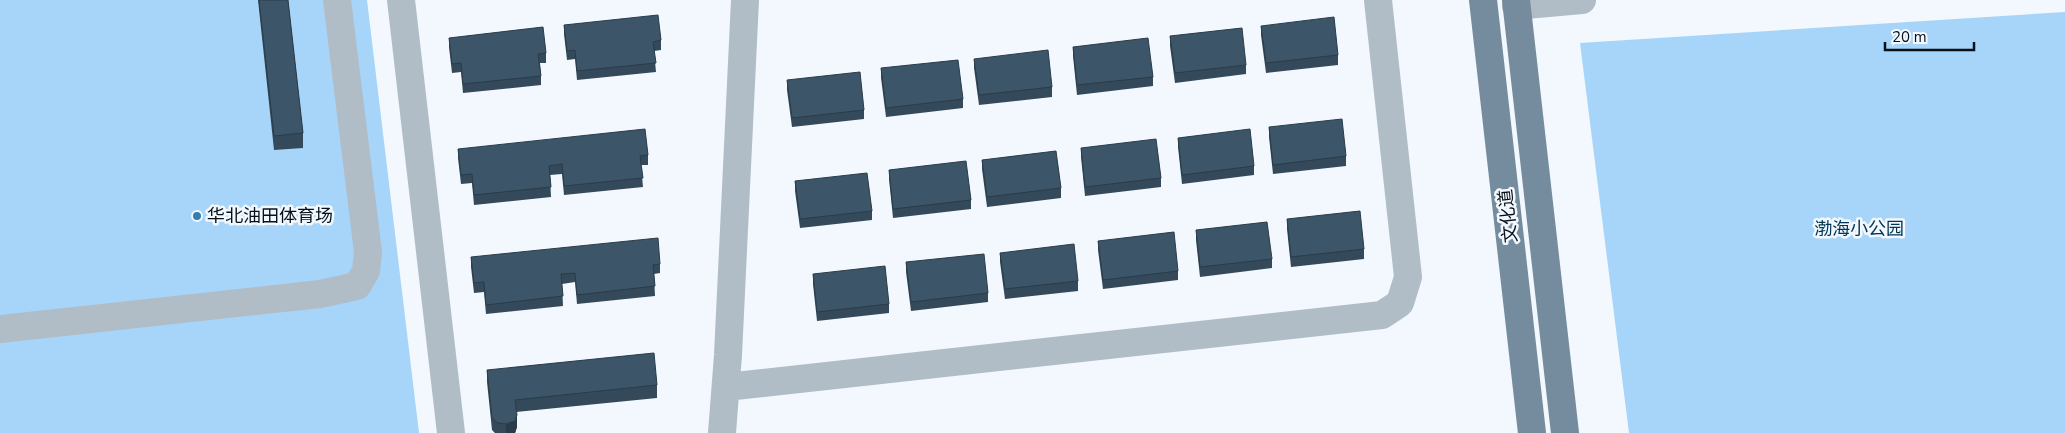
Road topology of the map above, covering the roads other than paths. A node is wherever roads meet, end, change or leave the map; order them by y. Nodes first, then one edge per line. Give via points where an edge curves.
1 (337, 0) edge
2 (401, 0) edge
3 (745, 0) edge
4 (1378, 0) edge
5 (1483, 0) edge
6 (1582, 0) edge
7 (1516, 3) edge
8 (0, 329) edge
9 (726, 387) junction
10 (451, 433) edge
11 (722, 433) edge
12 (1532, 433) edge
13 (1565, 433) edge

1 - 8 lane via 368,252 366,271 357,286 320,294
2 - 10 lane
3 - 9 lane
4 - 9 lane via 1408,277 1400,303 1382,315
5 - 12 main road, 文化道
6 - 7 lane
7 - 13 main road, 文化道
9 - 11 lane

